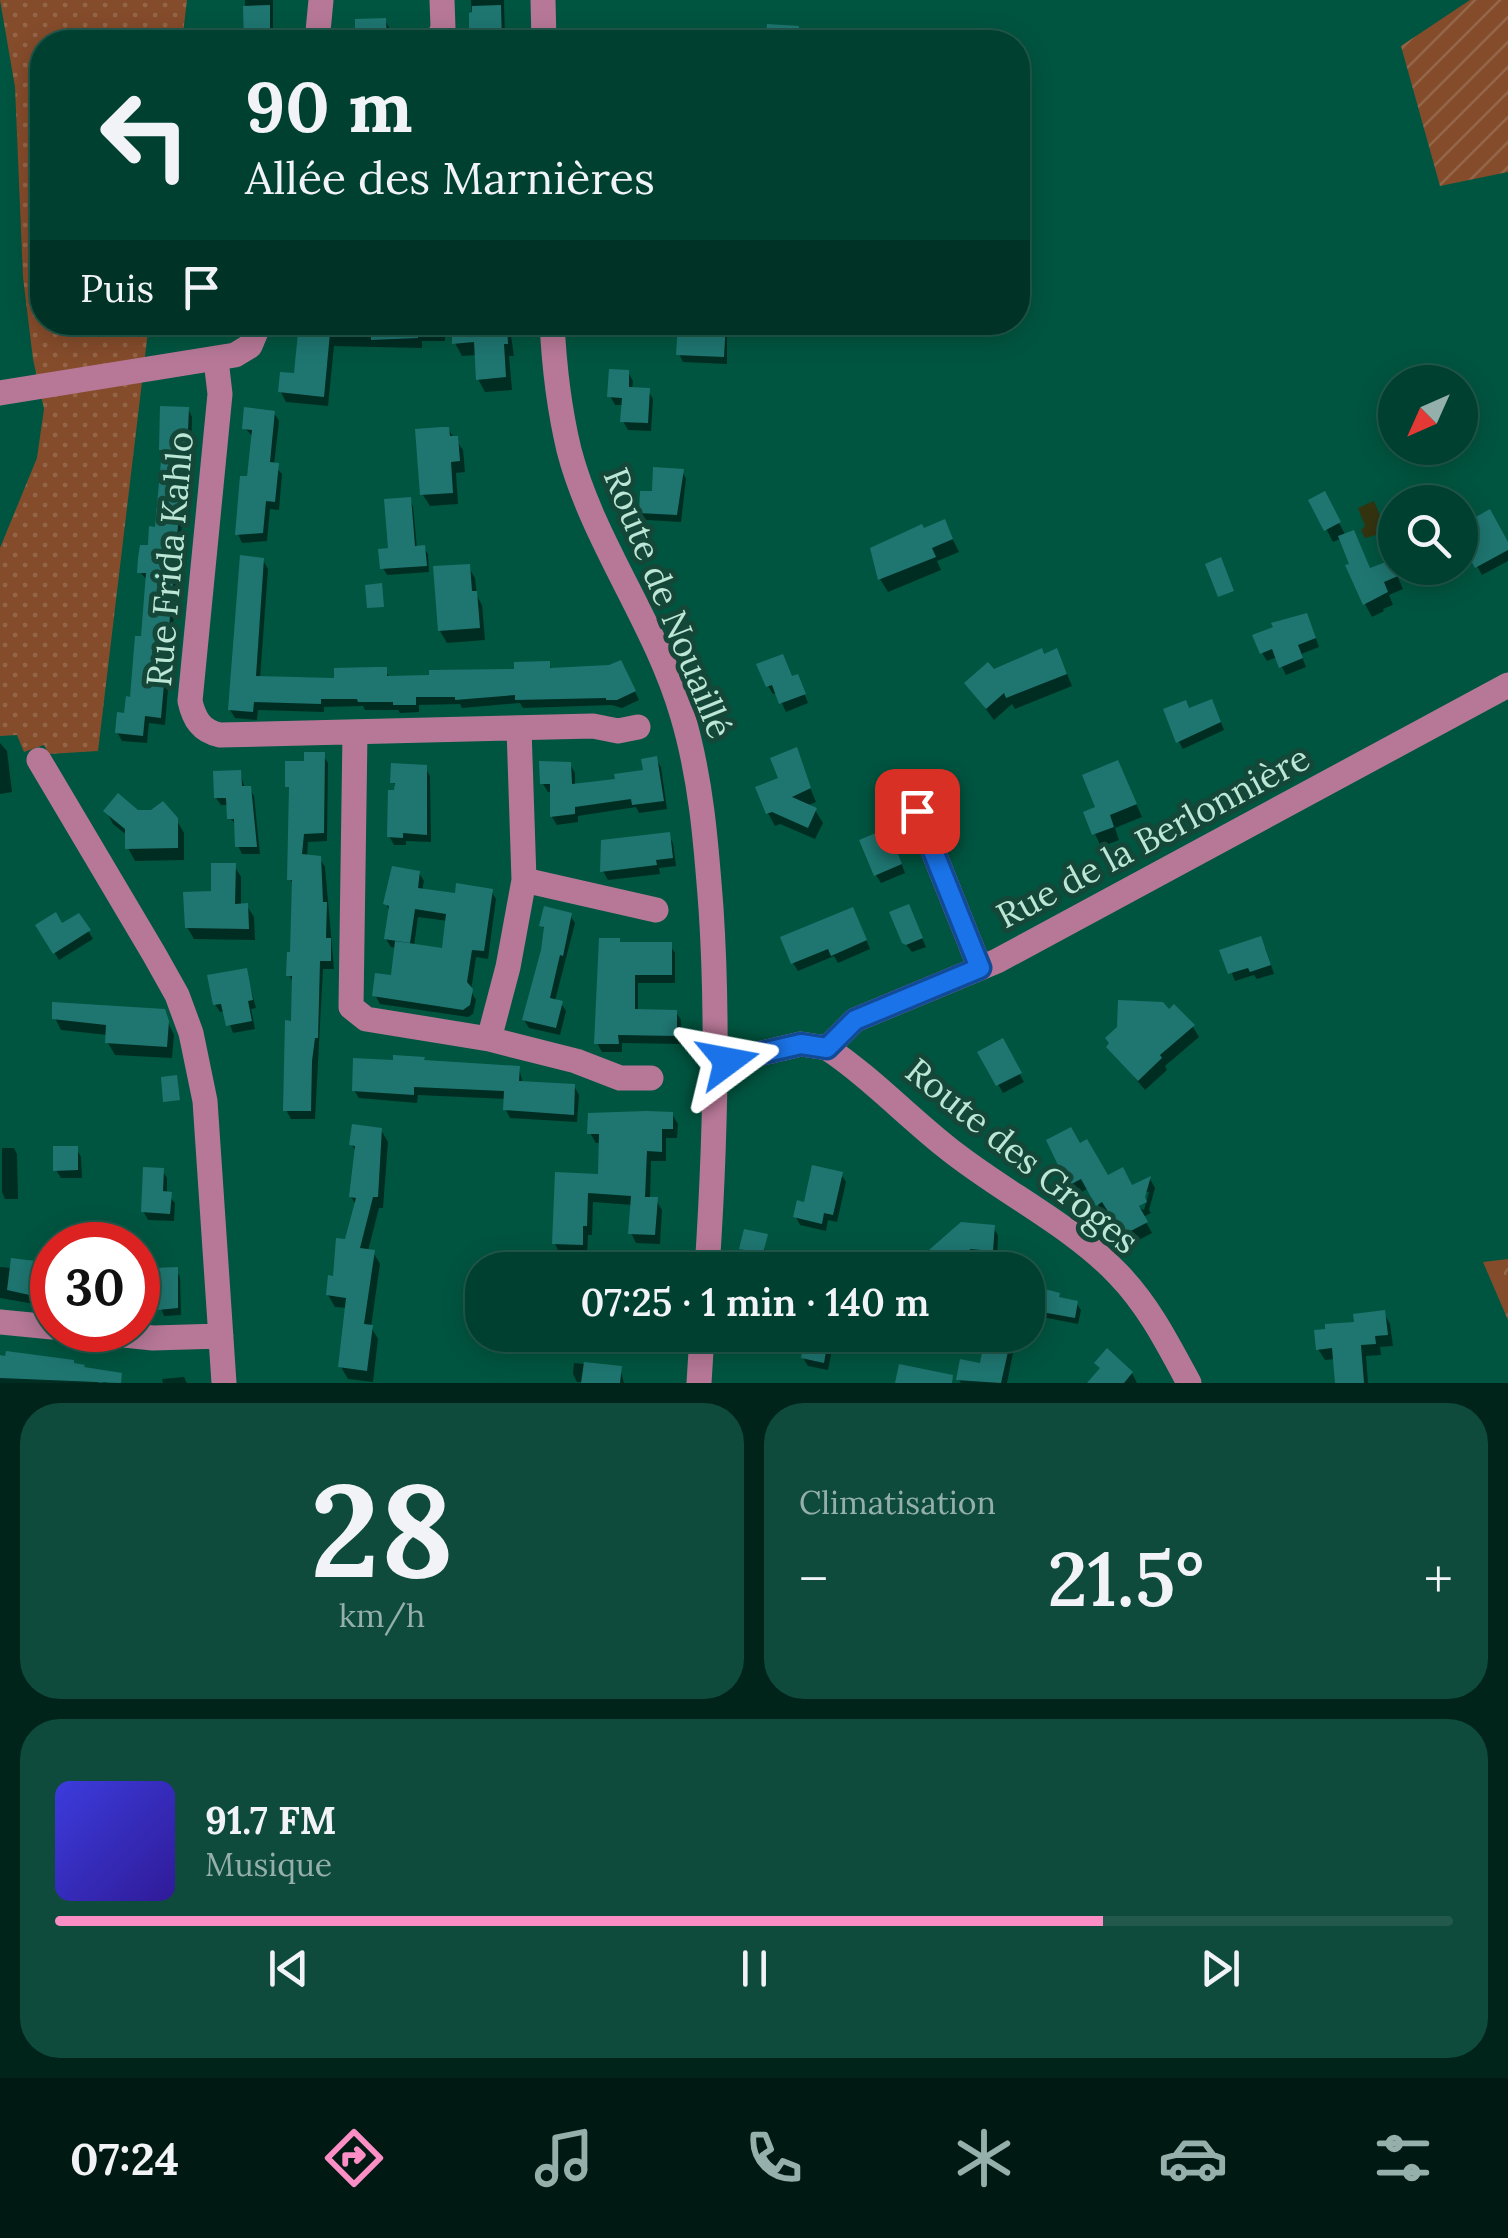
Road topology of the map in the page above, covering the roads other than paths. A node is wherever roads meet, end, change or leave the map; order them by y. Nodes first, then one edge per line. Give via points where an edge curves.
1 (321, 0) edge
2 (442, 0) edge
3 (543, 0) edge
4 (318, 30) edge
5 (442, 30) edge
6 (544, 30) edge
7 (255, 335) edge
8 (553, 335) edge
9 (216, 360) junction
10 (0, 393) edge
11 (1508, 685) edge
12 (638, 727) dead end
13 (519, 728) junction
14 (355, 733) junction
15 (39, 760) dead end
16 (936, 787) dead end
17 (524, 880) junction
18 (656, 910) dead end
19 (980, 968) junction
20 (489, 1038) junction
21 (827, 1048) junction
22 (716, 1064) junction
23 (651, 1078) dead end
24 (707, 1252) edge
25 (0, 1322) edge
26 (30, 1325) edge
27 (221, 1336) junction
28 (160, 1338) edge
29 (701, 1352) edge
30 (224, 1383) edge
31 (699, 1383) edge
32 (1189, 1383) edge

1 - 4 street
2 - 5 street
3 - 6 street
7 - 9 street via 250,346
8 - 22 street, Route de Nouaillé via 570,451 681,710 698,777
9 - 10 street
9 - 14 street, Rue Frida Kahlo via 220,394 193,714 220,734
11 - 19 street, Rue de la Berlonnière
12 - 13 street, Rue Frida Kahlo
13 - 14 street, Rue Frida Kahlo
13 - 17 street
14 - 20 street via 351,1006 366,1019
15 - 27 street via 177,995 192,1033 205,1102
16 - 19 street via 917,811
17 - 18 street
17 - 20 street
19 - 21 street, Rue de la Berlonnière via 855,1020
20 - 23 street via 620,1078
21 - 22 street via 801,1044
21 - 32 street, Route des Groges via 943,1145 1118,1274 1158,1325
22 - 24 street, Route de Nouaillé
25 - 26 street
27 - 28 street
27 - 30 street
29 - 31 street

